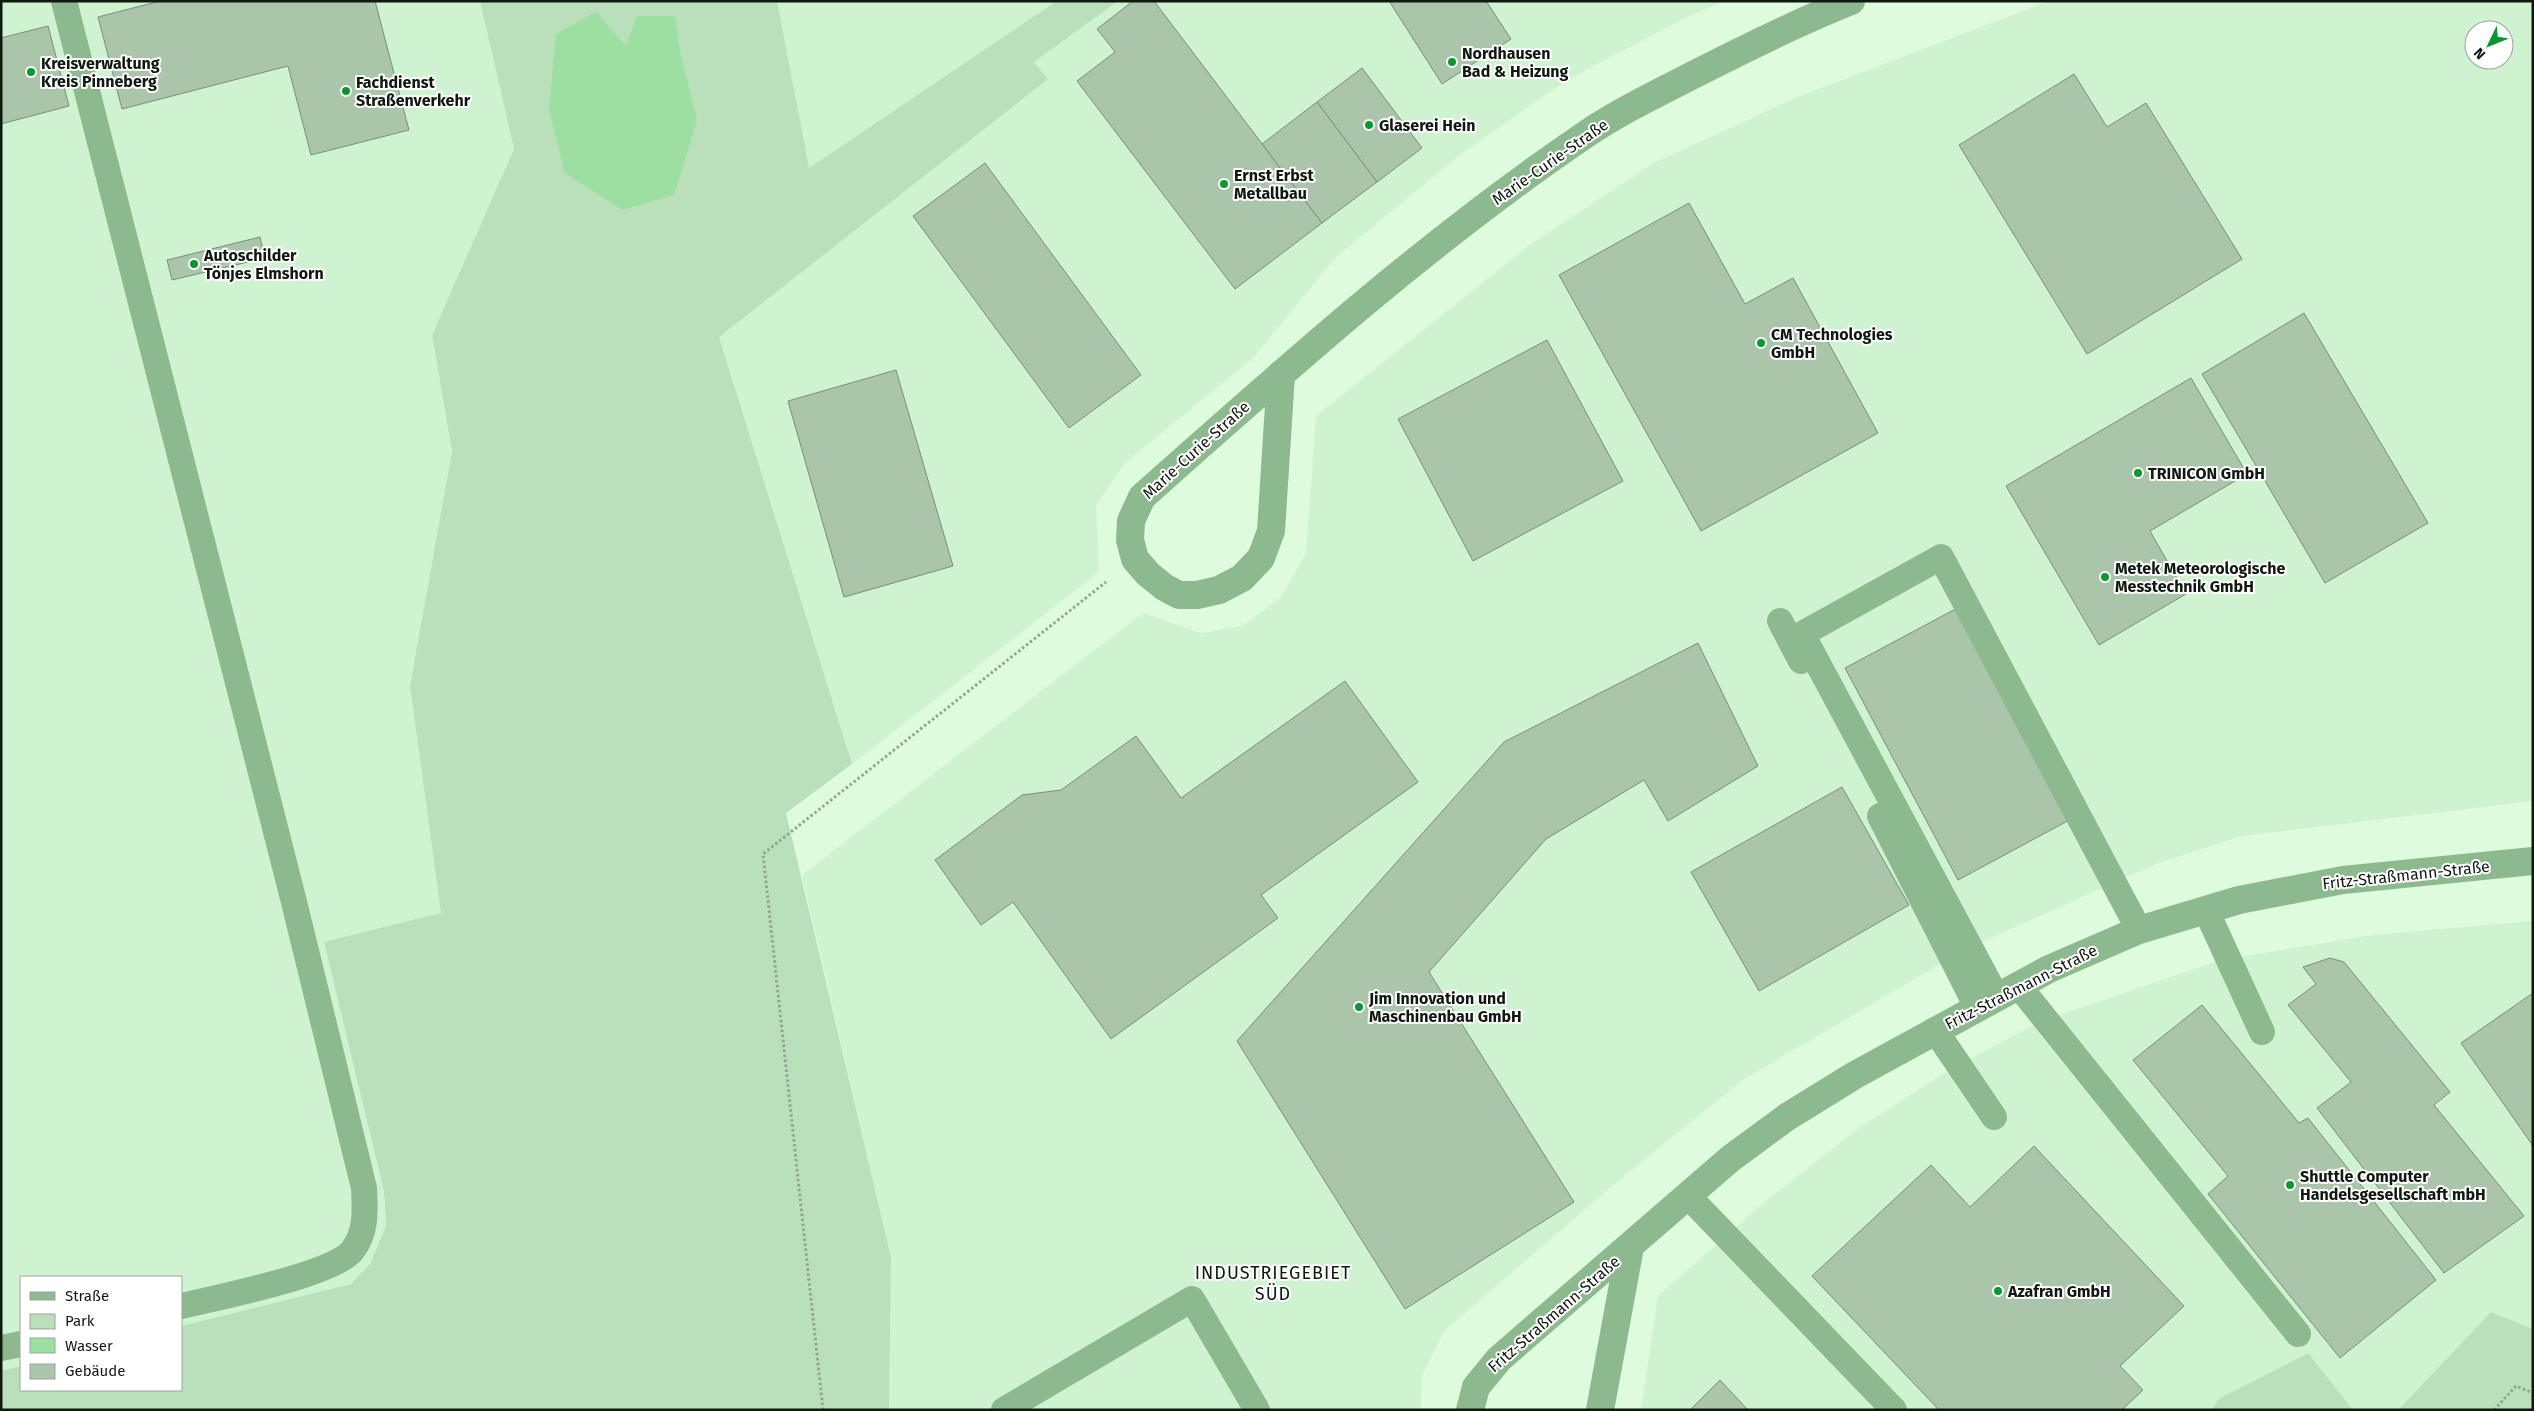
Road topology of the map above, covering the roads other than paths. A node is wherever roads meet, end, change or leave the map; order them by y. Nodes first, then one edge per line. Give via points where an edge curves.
1 (64, 1) edge
2 (1851, 1) edge
3 (1281, 374) junction
4 (1780, 621) dead end
5 (2533, 861) edge
6 (2206, 910) junction
7 (2139, 930) junction
8 (1997, 996) junction
9 (1935, 1030) junction
10 (2262, 1032) dead end
11 (1994, 1117) dead end
12 (1688, 1196) junction
13 (1630, 1248) junction
14 (182, 1306) edge
15 (2298, 1334) dead end
16 (20, 1344) edge
17 (1, 1348) edge
18 (1004, 1410) edge
19 (1257, 1410) edge
20 (1470, 1410) edge
21 (1600, 1410) edge
22 (1894, 1410) edge

1 - 14 lane via 364,1188 362,1234 352,1252 336,1262 266,1286
2 - 3 street, Marie-Curie-Straße via 1786,28 1654,95 1583,136 1472,216
3 - 3 street, Marie-Curie-Straße via 1142,497 1131,521 1130,540 1135,559 1148,574 1179,595 1219,590 1242,578 1261,558 1271,531
4 - 8 lane
5 - 6 street, Fritz-Straßmann-Straße via 2343,880 2239,900
6 - 7 street, Fritz-Straßmann-Straße
6 - 10 lane
7 - 8 street, Fritz-Straßmann-Straße via 2049,968
7 - 8 lane via 1941,557 1802,634
8 - 9 street, Fritz-Straßmann-Straße
8 - 15 lane
9 - 11 lane
9 - 12 street, Fritz-Straßmann-Straße via 1787,1117 1730,1159
12 - 13 street, Fritz-Straßmann-Straße
12 - 22 lane
13 - 20 street, Fritz-Straßmann-Straße via 1500,1359 1476,1387
13 - 21 street, Fritz-Straßmann-Straße
16 - 17 lane
18 - 19 lane via 1192,1299

